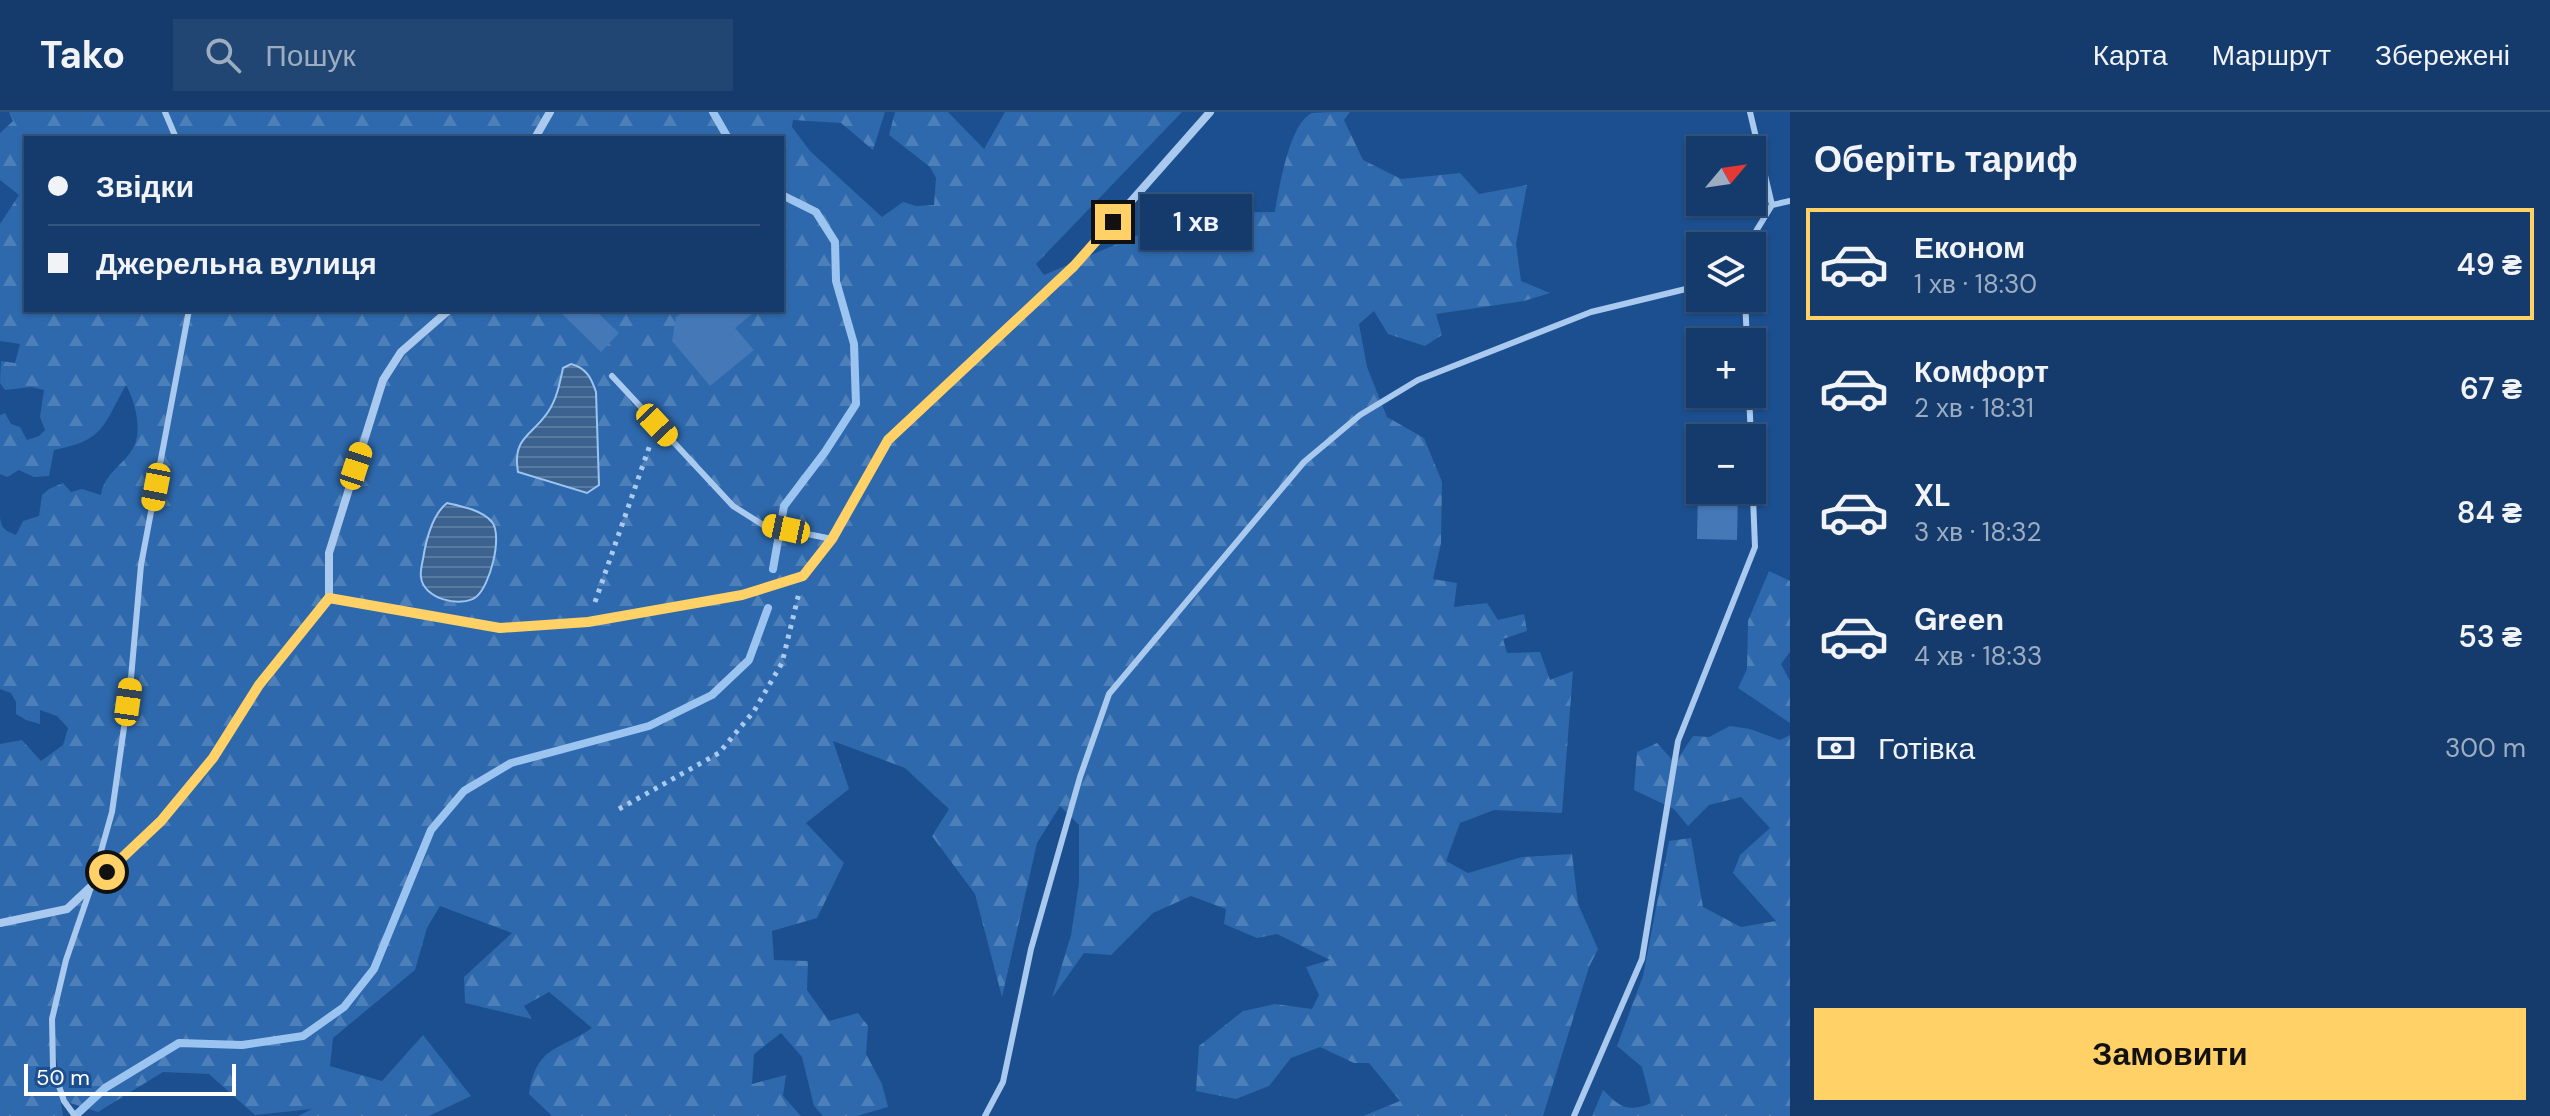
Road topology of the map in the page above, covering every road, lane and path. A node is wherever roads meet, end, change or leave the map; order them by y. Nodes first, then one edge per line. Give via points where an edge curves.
1 (165, 112) edge
2 (550, 112) edge
3 (1210, 112) edge
4 (1750, 112) edge
5 (175, 136) edge
6 (536, 136) edge
7 (1790, 201) edge
8 (1772, 205) junction
9 (1756, 232) edge
10 (1686, 289) edge
11 (189, 312) edge
12 (447, 312) edge
13 (612, 376) dead end
14 (657, 425) junction
15 (1753, 504) edge
16 (832, 539) junction
17 (803, 576) junction
18 (329, 598) junction
19 (588, 622) junction
20 (619, 809) dead end
21 (91, 887) junction
22 (0, 923) edge
23 (75, 1116) edge
24 (985, 1116) edge
25 (1574, 1116) edge

1 - 5 lane
2 - 6 street
3 - 16 street via 1074,266 888,440
4 - 8 lane
7 - 8 lane
8 - 9 lane
10 - 24 lane via 1591,312 1418,380 1360,415 1304,462 1109,694 1031,949 1003,1082
11 - 21 lane via 141,565 112,812
12 - 18 street via 401,352 383,380 329,553
13 - 14 lane
14 - 16 lane via 733,506 763,525
14 - 19 path
15 - 25 lane via 1755,547 1678,741 1642,959
16 - 17 street
17 - 19 street via 742,595
17 - 20 path via 782,663 754,711 719,753
18 - 19 street via 500,628
18 - 21 street via 259,685 204,769 161,821
21 - 22 street via 67,909
21 - 23 lane via 52,1019 53,1068

